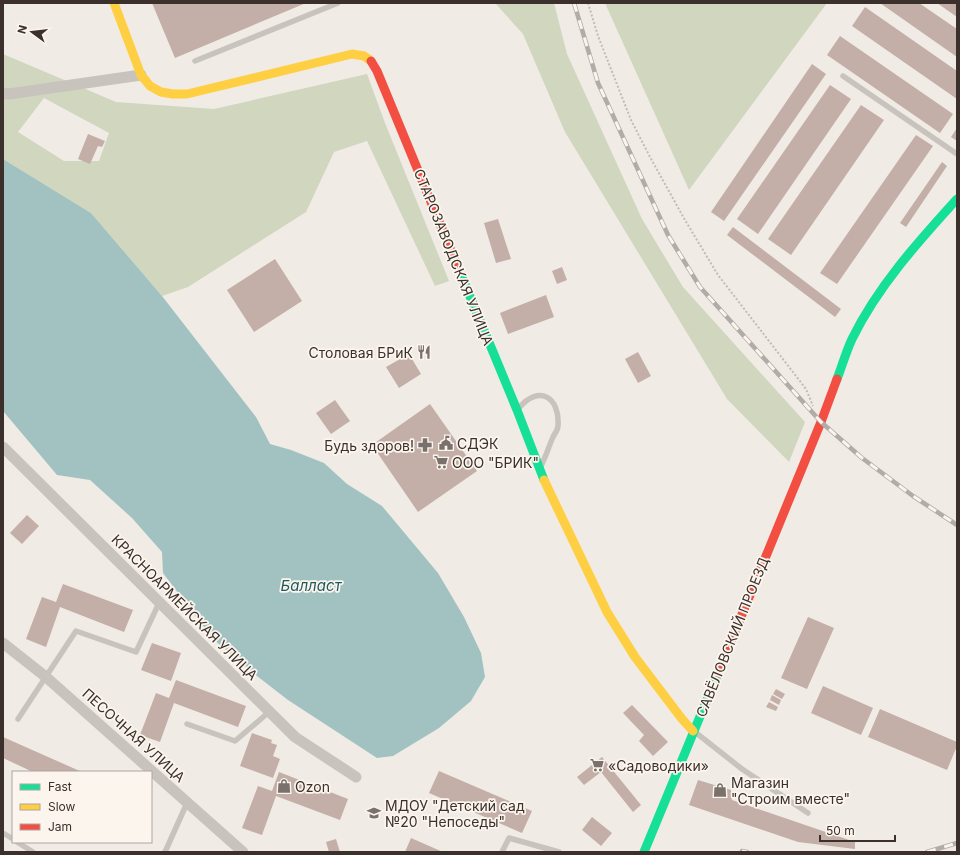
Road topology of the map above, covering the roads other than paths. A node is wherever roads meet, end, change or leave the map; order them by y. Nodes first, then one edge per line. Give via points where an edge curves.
1 (114, 3) edge
2 (338, 3) edge
3 (195, 61) dead end
4 (141, 75) junction
5 (843, 76) dead end
6 (3, 93) edge
7 (957, 154) edge
8 (957, 199) edge
9 (517, 410) junction
10 (3, 447) edge
11 (539, 470) junction
12 (159, 603) junction
13 (3, 643) edge
14 (46, 677) junction
15 (269, 712) junction
16 (18, 720) dead end
17 (187, 724) dead end
18 (693, 731) junction
19 (151, 771) edge
20 (152, 772) edge
21 (356, 777) dead end
22 (187, 803) junction
23 (808, 813) dead end
24 (3, 833) edge
25 (12, 838) edge
26 (19, 843) edge
27 (33, 852) edge
28 (165, 852) edge
29 (242, 852) edge
30 (502, 852) edge
31 (559, 852) edge
32 (644, 852) edge

1 - 4 street, СТАРОЗАВОДСКАЯ УЛИЦА
2 - 3 lane
4 - 6 street
4 - 9 street, СТАРОЗАВОДСКАЯ УЛИЦА via 154,90 169,94 187,94 352,54 368,58 377,71
5 - 7 lane
8 - 18 street, САВЁЛОВСКИЙ ПРОЕЗД via 902,262 872,304 852,340
9 - 11 street, СТАРОЗАВОДСКАЯ УЛИЦА
9 - 11 lane via 526,400 534,396 543,396 551,400 558,412 558,427
10 - 12 street, КРАСНОАРМЕЙСКАЯ УЛИЦА
11 - 18 street, СТАРОЗАВОДСКАЯ УЛИЦА via 608,612 635,657
12 - 14 lane via 136,652 76,631
12 - 15 street, КРАСНОАРМЕЙСКАЯ УЛИЦА
13 - 14 street, ПЕСОЧНАЯ УЛИЦА
14 - 16 lane
14 - 19 street, ПЕСОЧНАЯ УЛИЦА
15 - 17 lane via 235,741
15 - 21 street, КРАСНОАРМЕЙСКАЯ УЛИЦА via 294,737
18 - 23 lane via 742,769
18 - 32 street, САВЁЛОВСКИЙ ПРОЕЗД
20 - 22 street, ПЕСОЧНАЯ УЛИЦА
22 - 28 lane
22 - 29 street, ПЕСОЧНАЯ УЛИЦА
24 - 25 lane
26 - 27 lane
30 - 31 lane via 508,838

